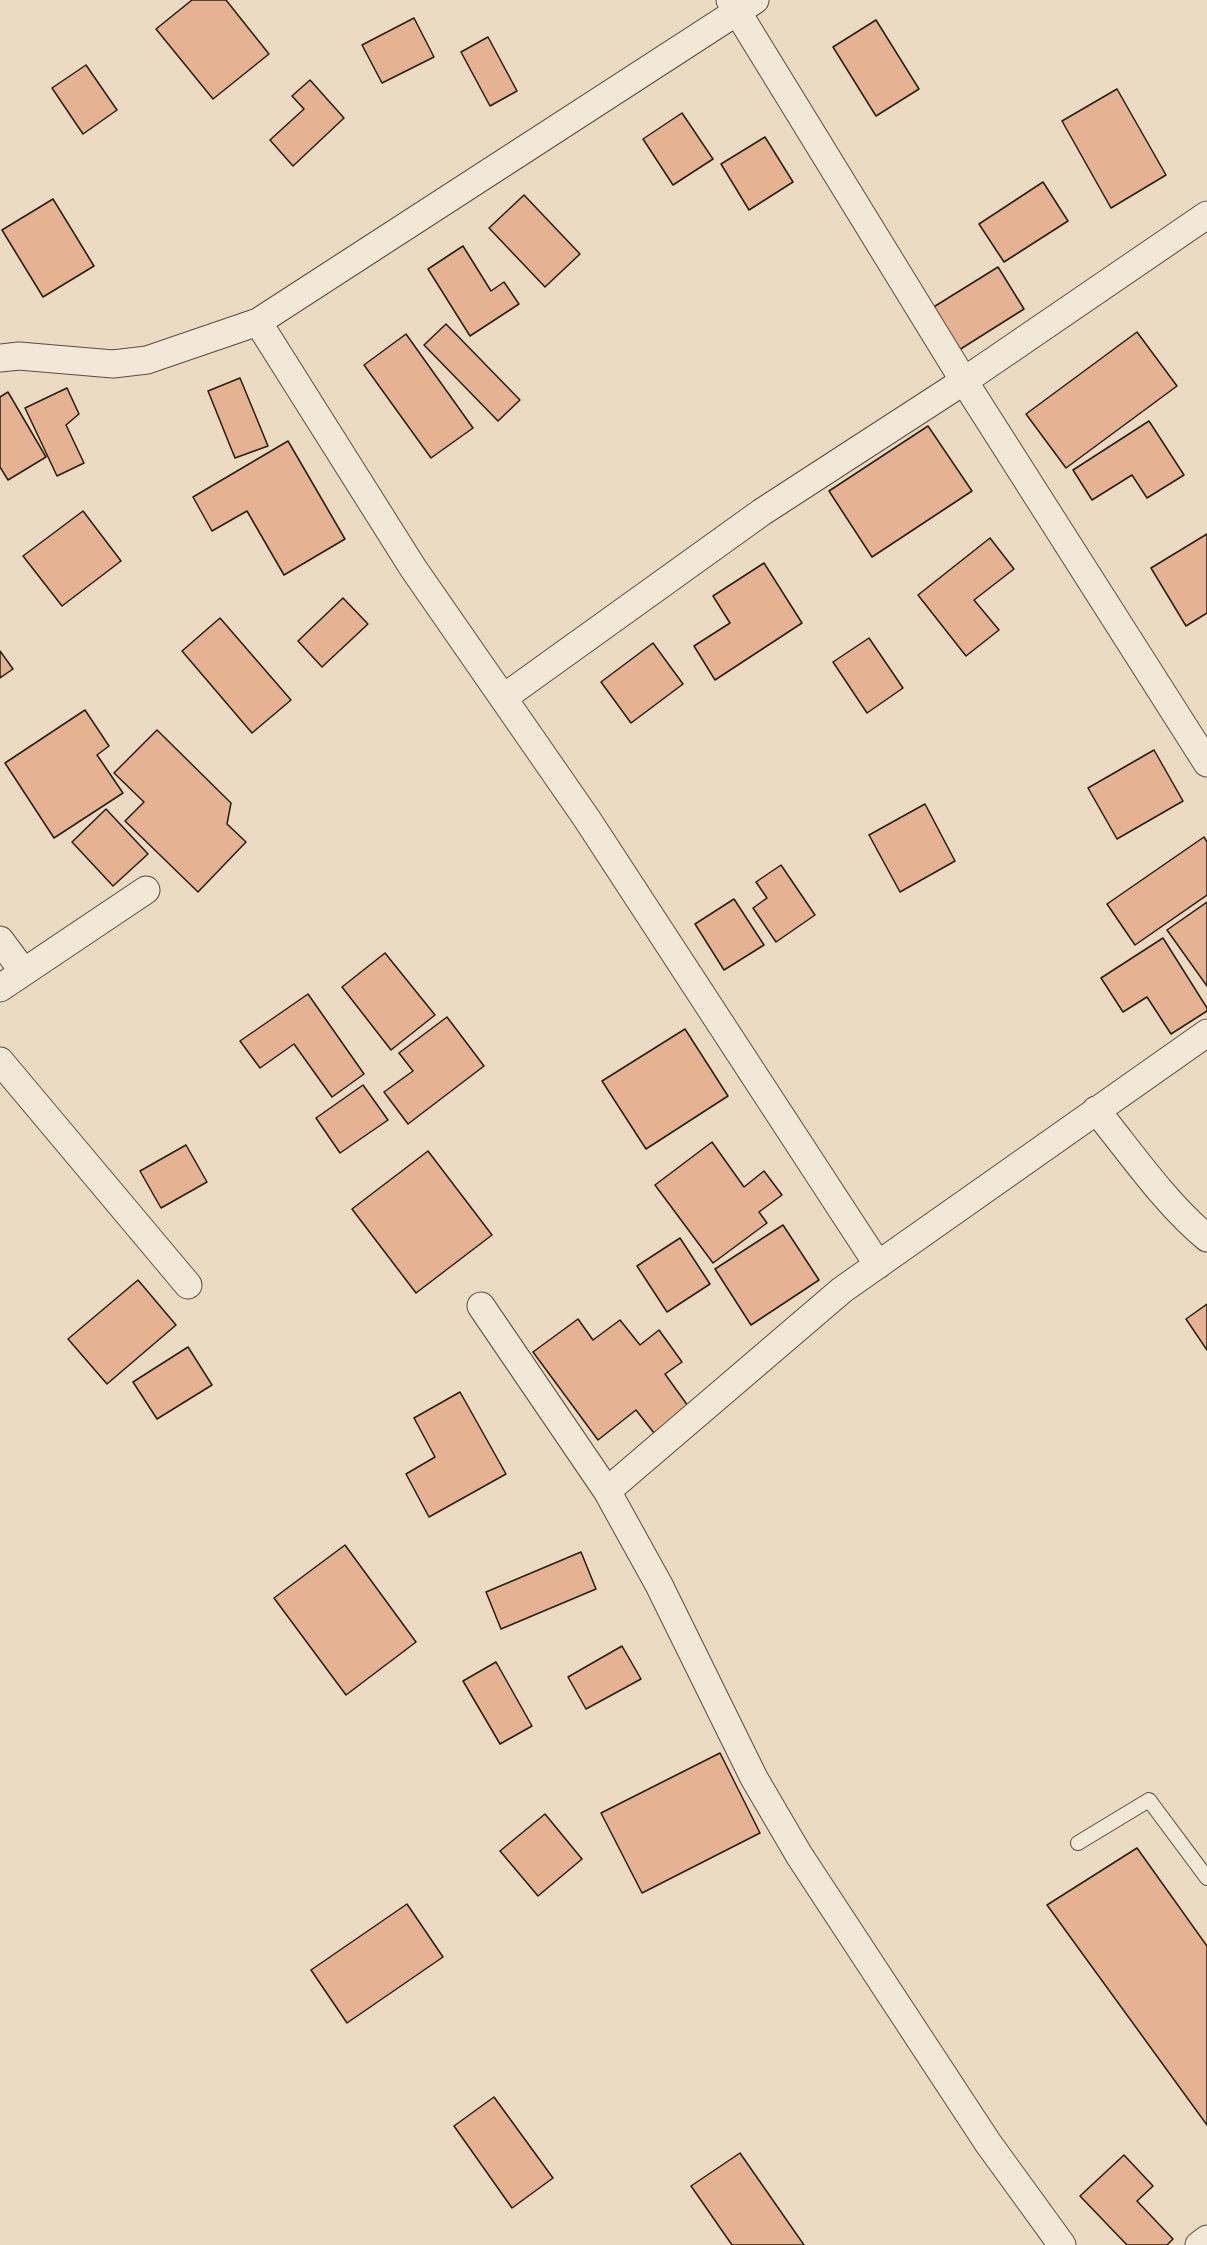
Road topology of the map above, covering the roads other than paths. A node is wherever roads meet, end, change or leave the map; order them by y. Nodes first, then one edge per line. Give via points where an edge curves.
1 (741, 4) edge
2 (1207, 215) edge
3 (258, 322) junction
4 (0, 358) edge
5 (964, 381) junction
6 (503, 698) junction
7 (1207, 763) edge
8 (146, 890) dead end
9 (0, 940) edge
10 (23, 971) junction
11 (0, 988) edge
12 (1207, 1033) edge
13 (0, 1061) edge
14 (1096, 1110) junction
15 (1207, 1238) edge
16 (878, 1265) junction
17 (188, 1285) dead end
18 (481, 1306) dead end
19 (607, 1491) junction
20 (1078, 1844) dead end
21 (1207, 1878) edge
22 (1207, 2239) edge
23 (1062, 2245) edge
24 (1199, 2245) edge

1 - 3 street
1 - 5 street
2 - 5 street
3 - 4 street via 147,360 113,363
3 - 6 street via 413,568
5 - 6 street via 762,512
5 - 7 street
6 - 16 street
8 - 10 street
9 - 10 street
10 - 11 street
12 - 14 street
13 - 17 street
14 - 15 street via 1193,1227
14 - 16 street
16 - 19 street via 842,1290
18 - 19 street
19 - 23 street via 659,1585 754,1778 799,1855 988,2143
20 - 21 lane via 1149,1800
22 - 24 street

